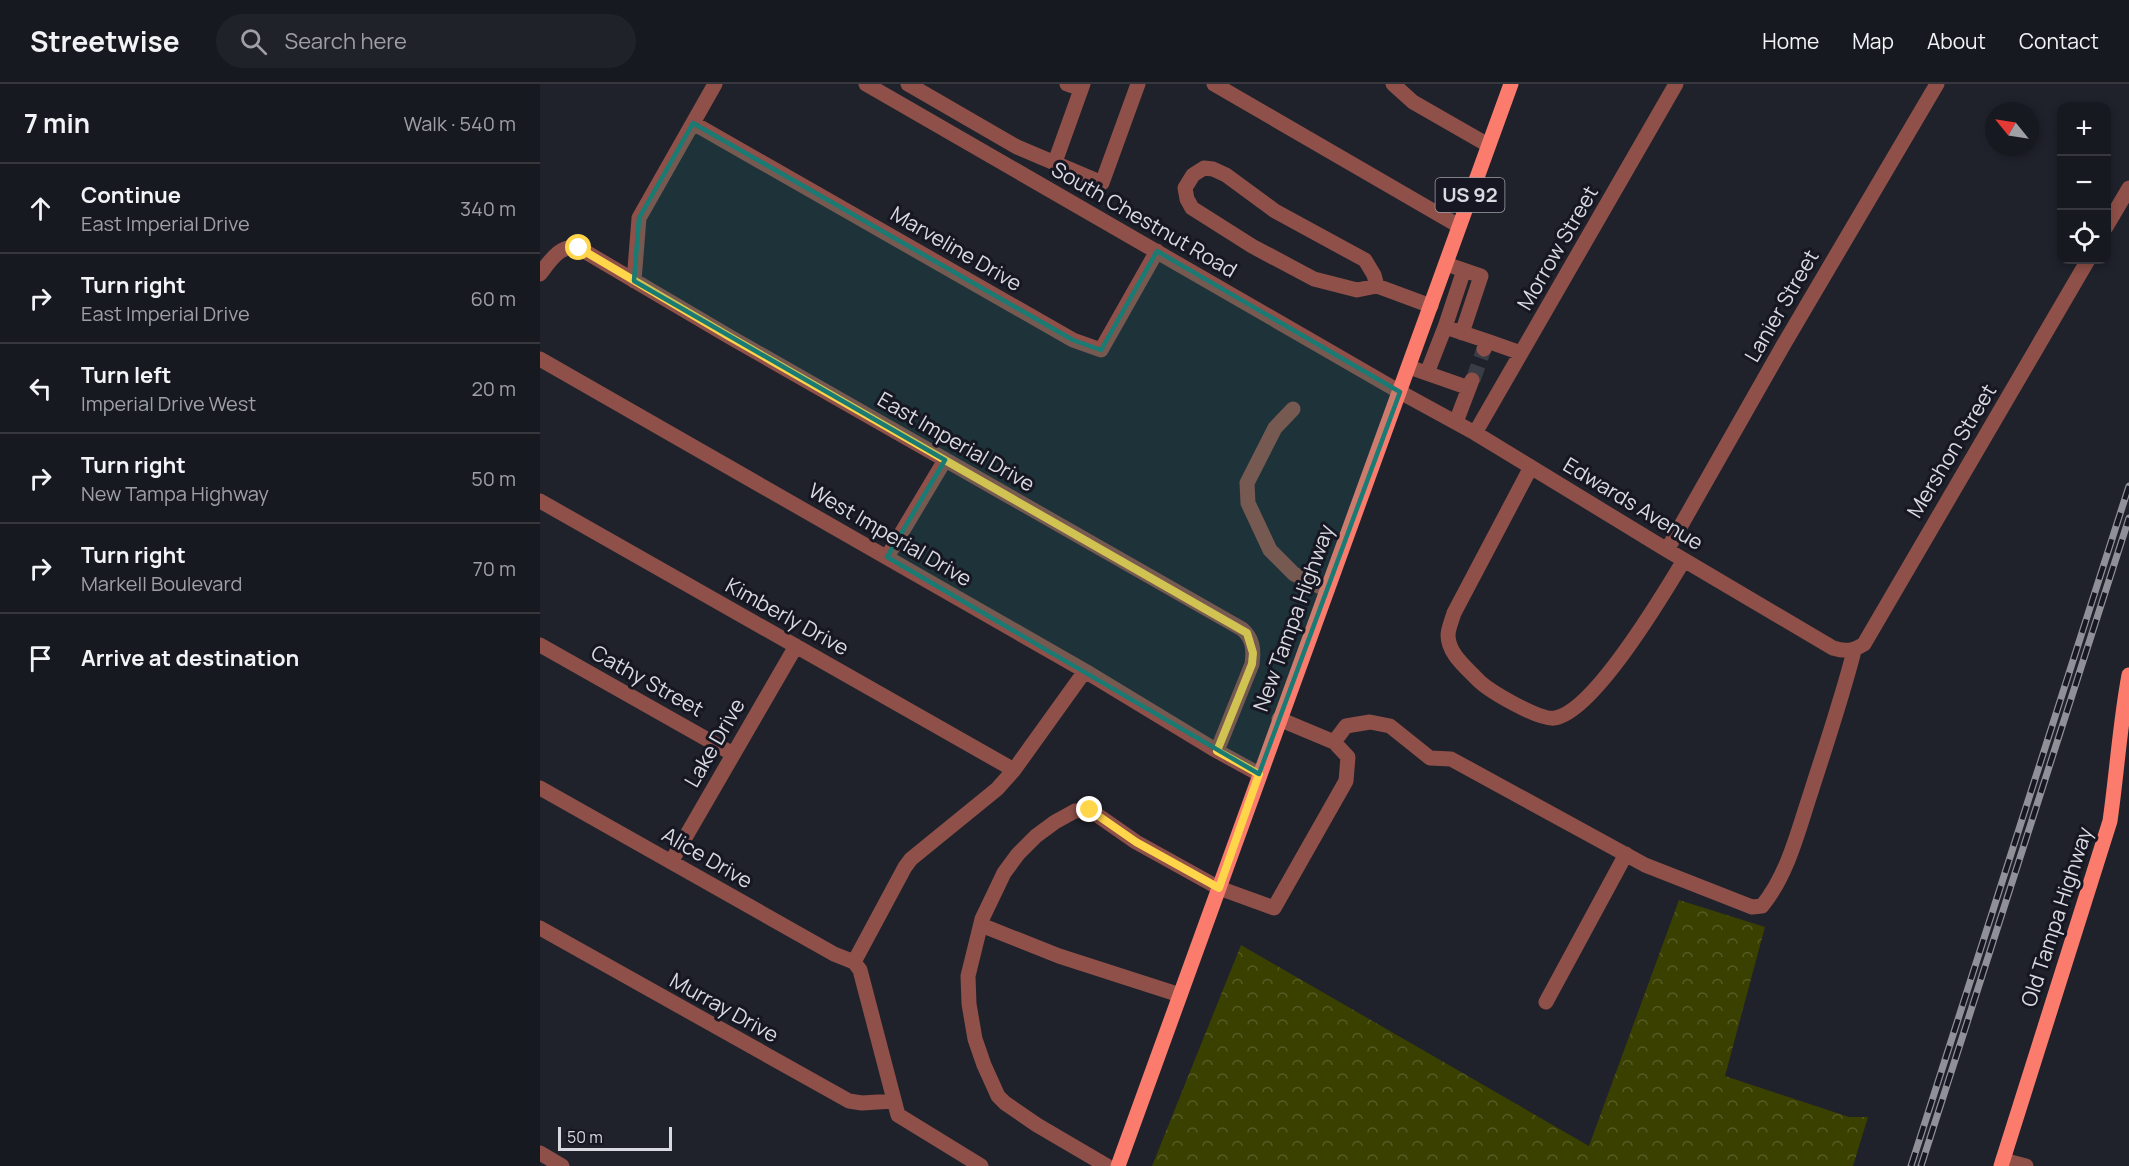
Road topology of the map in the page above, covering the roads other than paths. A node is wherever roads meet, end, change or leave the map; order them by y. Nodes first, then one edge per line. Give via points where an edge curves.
1 (715, 84) edge
2 (866, 84) edge
3 (908, 84) edge
4 (1138, 84) edge
5 (1214, 84) edge
6 (1393, 84) edge
7 (1511, 84) edge
8 (1676, 84) edge
9 (1937, 84) edge
10 (1077, 86) edge
11 (693, 123) junction
12 (1488, 145) junction
13 (1055, 162) junction
14 (2129, 188) edge
15 (2111, 219) edge
16 (1459, 226) junction
17 (1157, 251) junction
18 (1446, 264) junction
19 (2086, 264) edge
20 (1464, 270) junction
21 (540, 274) edge
22 (634, 281) junction
23 (1377, 286) junction
24 (1431, 306) junction
25 (1445, 327) junction
26 (1461, 333) junction
27 (1521, 353) junction
28 (540, 359) edge
29 (1409, 367) junction
30 (1427, 373) junction
31 (1400, 392) junction
32 (1293, 409) dead end
33 (1456, 422) junction
34 (1475, 432) junction
35 (945, 460) junction
36 (1531, 467) junction
37 (540, 501) edge
38 (1667, 550) junction
39 (887, 557) junction
40 (1684, 560) junction
41 (1327, 590) junction
42 (540, 645) edge
43 (796, 646) junction
44 (1849, 651) junction
45 (1085, 671) junction
46 (2129, 675) edge
47 (1280, 718) junction
48 (1334, 742) junction
49 (1217, 751) junction
50 (733, 754) junction
51 (1014, 770) junction
52 (1259, 774) junction
53 (540, 788) edge
54 (1626, 854) junction
55 (671, 862) junction
56 (1219, 888) junction
57 (981, 925) junction
58 (540, 928) edge
59 (854, 962) junction
60 (1180, 995) junction
61 (1546, 1002) dead end
62 (894, 1101) junction
63 (540, 1154) edge
64 (2002, 1163) edge
65 (562, 1166) edge
66 (981, 1166) edge
67 (1107, 1166) edge
68 (1118, 1166) edge
69 (2026, 1166) edge

1 - 11 street
2 - 17 street, South Chestnut Road
3 - 13 street via 1017,147
4 - 13 street via 1102,183
5 - 16 street
6 - 12 street via 1413,102
7 - 12 main road, New Tampa Highway / US 92
8 - 27 street, Morrow Street
9 - 38 street, Lanier Street
10 - 13 street
11 - 17 street, Marveline Drive via 1073,340 1101,350
11 - 22 street via 639,218
12 - 16 main road, New Tampa Highway / US 92
14 - 15 street
16 - 18 main road, New Tampa Highway / US 92
17 - 31 street, South Chestnut Road
18 - 20 street
18 - 24 main road, New Tampa Highway / US 92
19 - 44 street, Mershon Street via 1864,644
20 - 25 street
20 - 26 street via 1481,276
21 - 22 street, East Imperial Drive via 561,250 573,246
22 - 35 street, East Imperial Drive
23 - 23 street via 1357,290 1314,279 1251,246 1192,208 1185,188 1193,175 1204,168 1226,175 1275,211 1365,260
23 - 24 street
24 - 29 main road, New Tampa Highway / US 92
25 - 26 street
25 - 30 street
26 - 27 street via 1486,345
27 - 34 street, Morrow Street
28 - 39 street, West Imperial Drive
29 - 30 street
29 - 31 main road, New Tampa Highway / US 92
30 - 33 street via 1471,384
31 - 33 street, Edwards Avenue
31 - 41 main road, New Tampa Highway / US 92
32 - 41 street via 1275,428 1246,483 1248,503 1270,550 1294,574
33 - 34 street, Edwards Avenue
34 - 36 street, Edwards Avenue
35 - 39 street
35 - 49 street, East Imperial Drive via 1247,633 1252,664
36 - 38 street, Edwards Avenue
36 - 40 street via 1459,603 1448,635 1454,654 1484,686 1539,715 1553,719 1566,714 1587,697 1618,660
37 - 43 street, Kimberly Drive
38 - 40 street, Edwards Avenue
39 - 45 street, West Imperial Drive
40 - 44 street, Edwards Avenue via 1833,648
41 - 47 main road, New Tampa Highway / US 92
42 - 50 street, Cathy Street
43 - 50 street, Lake Drive
43 - 51 street, Kimberly Drive
44 - 54 street via 1846,681 1793,847 1773,892 1762,906 1752,908
45 - 49 street, West Imperial Drive
45 - 51 street
46 - 64 main road, Old Tampa Highway via 2110,821
47 - 48 street
47 - 52 main road, New Tampa Highway / US 92
48 - 54 street via 1346,726 1370,722 1390,726 1430,759 1451,759
48 - 56 street via 1348,758 1346,781 1274,908
49 - 52 street, West Imperial Drive
50 - 55 street, Lake Drive
51 - 59 street via 997,789 911,859
52 - 56 main road, New Tampa Highway / US 92
53 - 55 street, Alice Drive
54 - 61 street
55 - 59 street, Alice Drive
56 - 57 street via 1136,842 1090,810 1076,811 1036,836 1018,854 994,891
56 - 60 main road, New Tampa Highway / US 92
57 - 60 street via 1059,956
57 - 67 street via 968,976 969,1004 975,1039 998,1096 1037,1125
58 - 62 street, Murray Drive via 849,1101
59 - 62 street via 860,970
60 - 68 main road, New Tampa Highway / US 92
62 - 66 street via 898,1115
63 - 65 street
64 - 69 street

